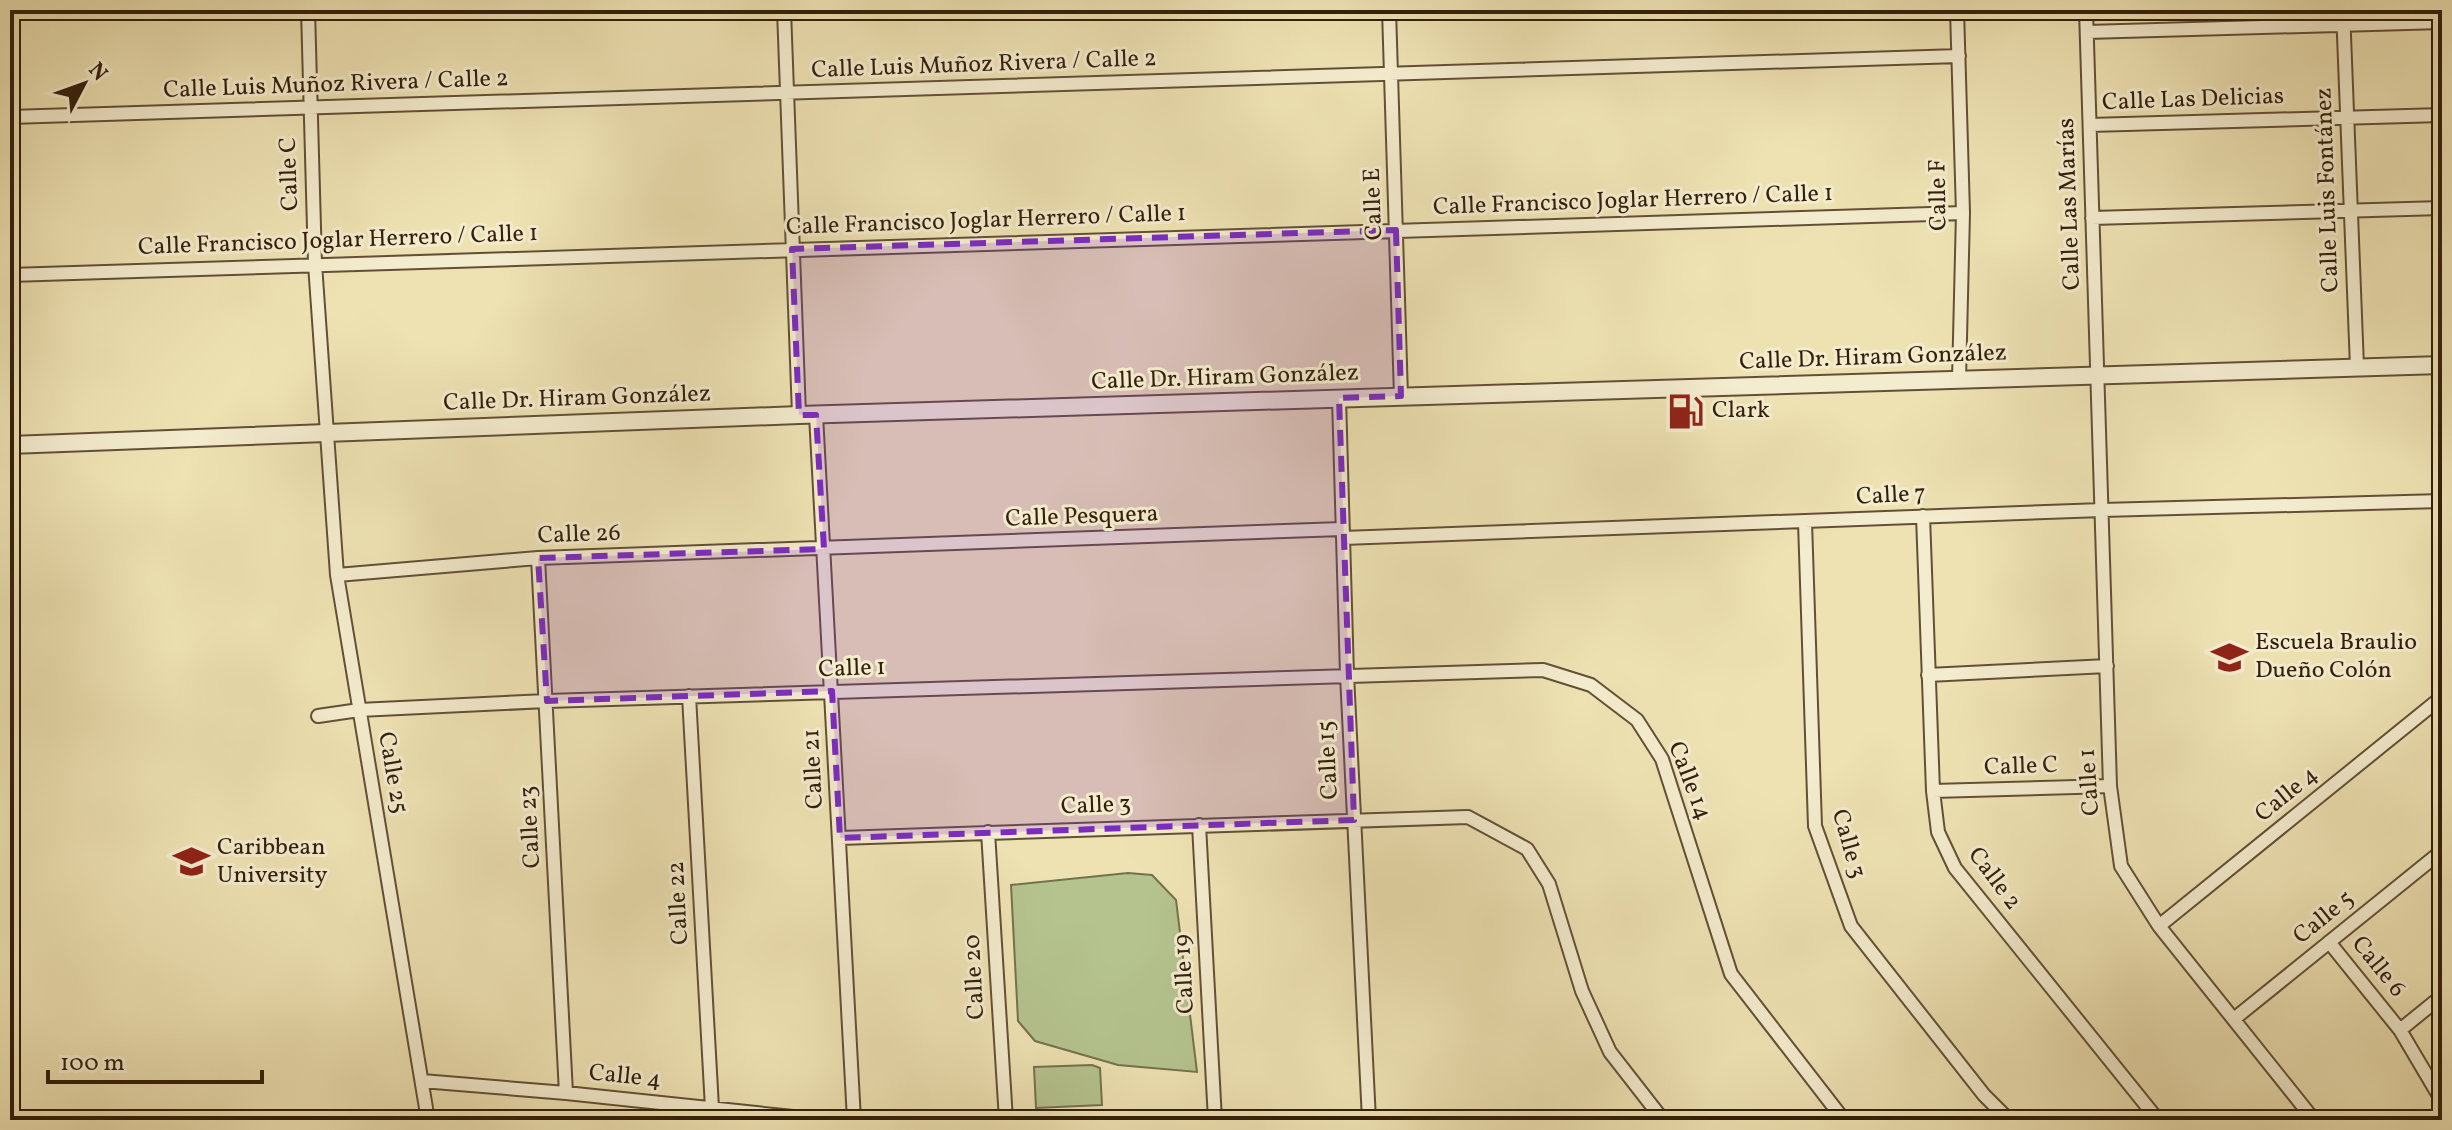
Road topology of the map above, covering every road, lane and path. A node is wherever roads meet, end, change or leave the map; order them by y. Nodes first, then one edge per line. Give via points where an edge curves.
1 (308, 10) edge
2 (784, 10) edge
3 (1389, 10) edge
4 (1957, 10) edge
5 (2086, 10) edge
6 (2343, 10) edge
7 (2442, 22) edge
8 (2343, 25) junction
9 (2087, 32) junction
10 (1959, 56) junction
11 (1391, 74) junction
12 (787, 93) junction
13 (310, 108) junction
14 (2442, 115) edge
15 (10, 117) edge
16 (2347, 118) junction
17 (2090, 125) junction
18 (2442, 208) edge
19 (2352, 210) junction
20 (1963, 213) junction
21 (2092, 218) junction
22 (1396, 230) junction
23 (792, 249) junction
24 (315, 264) junction
25 (10, 275) edge
26 (2442, 365) edge
27 (2357, 367) junction
28 (2098, 375) junction
29 (1959, 380) junction
30 (1401, 396) junction
31 (1339, 398) junction
32 (799, 415) junction
33 (816, 415) junction
34 (326, 432) junction
35 (10, 445) edge
36 (2442, 501) edge
37 (2102, 510) junction
38 (1923, 516) junction
39 (1805, 522) junction
40 (1342, 534) junction
41 (824, 549) junction
42 (538, 558) junction
43 (337, 575) junction
44 (2107, 666) junction
45 (1347, 675) junction
46 (1928, 675) junction
47 (832, 691) junction
48 (689, 696) junction
49 (547, 701) junction
50 (2441, 701) edge
51 (359, 710) junction
52 (318, 716) dead end
53 (2110, 786) junction
54 (1933, 791) junction
55 (1354, 820) junction
56 (1199, 825) junction
57 (988, 832) junction
58 (840, 838) junction
59 (2442, 851) edge
60 (2159, 926) junction
61 (2329, 942) junction
62 (2442, 996) edge
63 (2234, 1019) junction
64 (2400, 1030) junction
65 (422, 1081) junction
66 (566, 1093) junction
67 (2442, 1101) edge
68 (712, 1108) junction
69 (428, 1120) edge
70 (822, 1120) edge
71 (854, 1120) edge
72 (1006, 1120) edge
73 (1215, 1120) edge
74 (1369, 1120) edge
75 (1663, 1120) edge
76 (1844, 1120) edge
77 (2009, 1120) edge
78 (2158, 1120) edge
79 (2314, 1120) edge

1 - 13 street, Calle C
2 - 12 street
3 - 11 street, Calle E
4 - 10 street, Calle F
5 - 9 street, Calle Las Marías
6 - 8 street, Calle Luis Fontánez
7 - 8 street
8 - 9 street
8 - 16 street, Calle Luis Fontánez
9 - 17 street, Calle Las Marías
10 - 11 street, Calle Luis Muñoz Rivera / Calle 2
10 - 20 street, Calle F
11 - 12 street, Calle Luis Muñoz Rivera / Calle 2
11 - 22 street, Calle E
12 - 13 street, Calle Luis Muñoz Rivera / Calle 2
12 - 23 street
13 - 15 street, Calle Luis Muñoz Rivera / Calle 2
13 - 24 street, Calle C
14 - 16 street, Calle Las Delicias
16 - 17 street, Calle Las Delicias
16 - 19 street, Calle Luis Fontánez
17 - 21 street, Calle Las Marías
18 - 19 street
19 - 21 street
19 - 27 street, Calle Luis Fontánez
20 - 22 street, Calle Francisco Joglar Herrero / Calle 1
20 - 29 street, Calle F
21 - 28 street, Calle Las Marías
22 - 23 street, Calle Francisco Joglar Herrero / Calle 1
22 - 30 street, Calle E
23 - 24 street, Calle Francisco Joglar Herrero / Calle 1
23 - 32 street
24 - 25 street, Calle Francisco Joglar Herrero / Calle 1
24 - 34 street, Calle C
26 - 27 street, Calle Dr. Hiram González
27 - 28 street, Calle Dr. Hiram González
28 - 29 street, Calle Dr. Hiram González
28 - 37 street, Calle 1
29 - 30 street, Calle Dr. Hiram González
30 - 31 street, Calle Dr. Hiram González
31 - 33 street, Calle Dr. Hiram González
31 - 40 street, Calle 15
32 - 33 street, Calle Dr. Hiram González
32 - 34 street, Calle Dr. Hiram González
33 - 41 street, Calle 21
34 - 35 street, Calle Dr. Hiram González
34 - 43 street, Calle 25
36 - 37 street, Calle 7
37 - 38 street, Calle 7
37 - 44 street, Calle 1
38 - 39 street, Calle 7
38 - 46 street, Calle 2
39 - 40 street, Calle 7
39 - 77 street, Calle 3 via 1815,826 1851,926
40 - 41 street, Calle Pesquera
40 - 45 street, Calle 15
41 - 42 street, Calle 26
41 - 47 street, Calle 21
42 - 43 street, Calle 26
42 - 49 street, Calle 23
43 - 51 street, Calle 25
44 - 46 street
44 - 53 street, Calle 1
45 - 47 street, Calle 1
45 - 55 street, Calle 15
45 - 76 street, Calle 14 via 1543,670 1591,685 1637,720 1662,759 1731,974
46 - 54 street, Calle 2
47 - 48 street, Calle 1
47 - 58 street, Calle 21
48 - 49 street, Calle 1
48 - 68 street, Calle 22
49 - 51 street, Calle 1
49 - 66 street, Calle 23
50 - 60 street, Calle 4
51 - 52 street, Calle 1
51 - 65 street, Calle 25
53 - 54 street, Calle C
53 - 60 street, Calle 1 via 2121,866
54 - 78 street, Calle 2 via 1938,832 1955,868
55 - 56 street, Calle 3
55 - 74 street, Calle 15
55 - 75 street via 1468,817 1527,849 1549,884 1582,991 1610,1052
56 - 57 street, Calle 3
56 - 73 street, Calle 19
57 - 58 street, Calle 3
57 - 72 street, Calle 20
58 - 71 street, Calle 21
59 - 61 street, Calle 5
60 - 63 street, Calle 1
61 - 63 street, Calle 5
61 - 64 street, Calle 6
62 - 64 street
63 - 79 street, Calle 1
64 - 67 street, Calle 6
65 - 66 street, Calle 4
65 - 69 street, Calle 25
66 - 68 street, Calle 4
68 - 70 street, Calle 4

